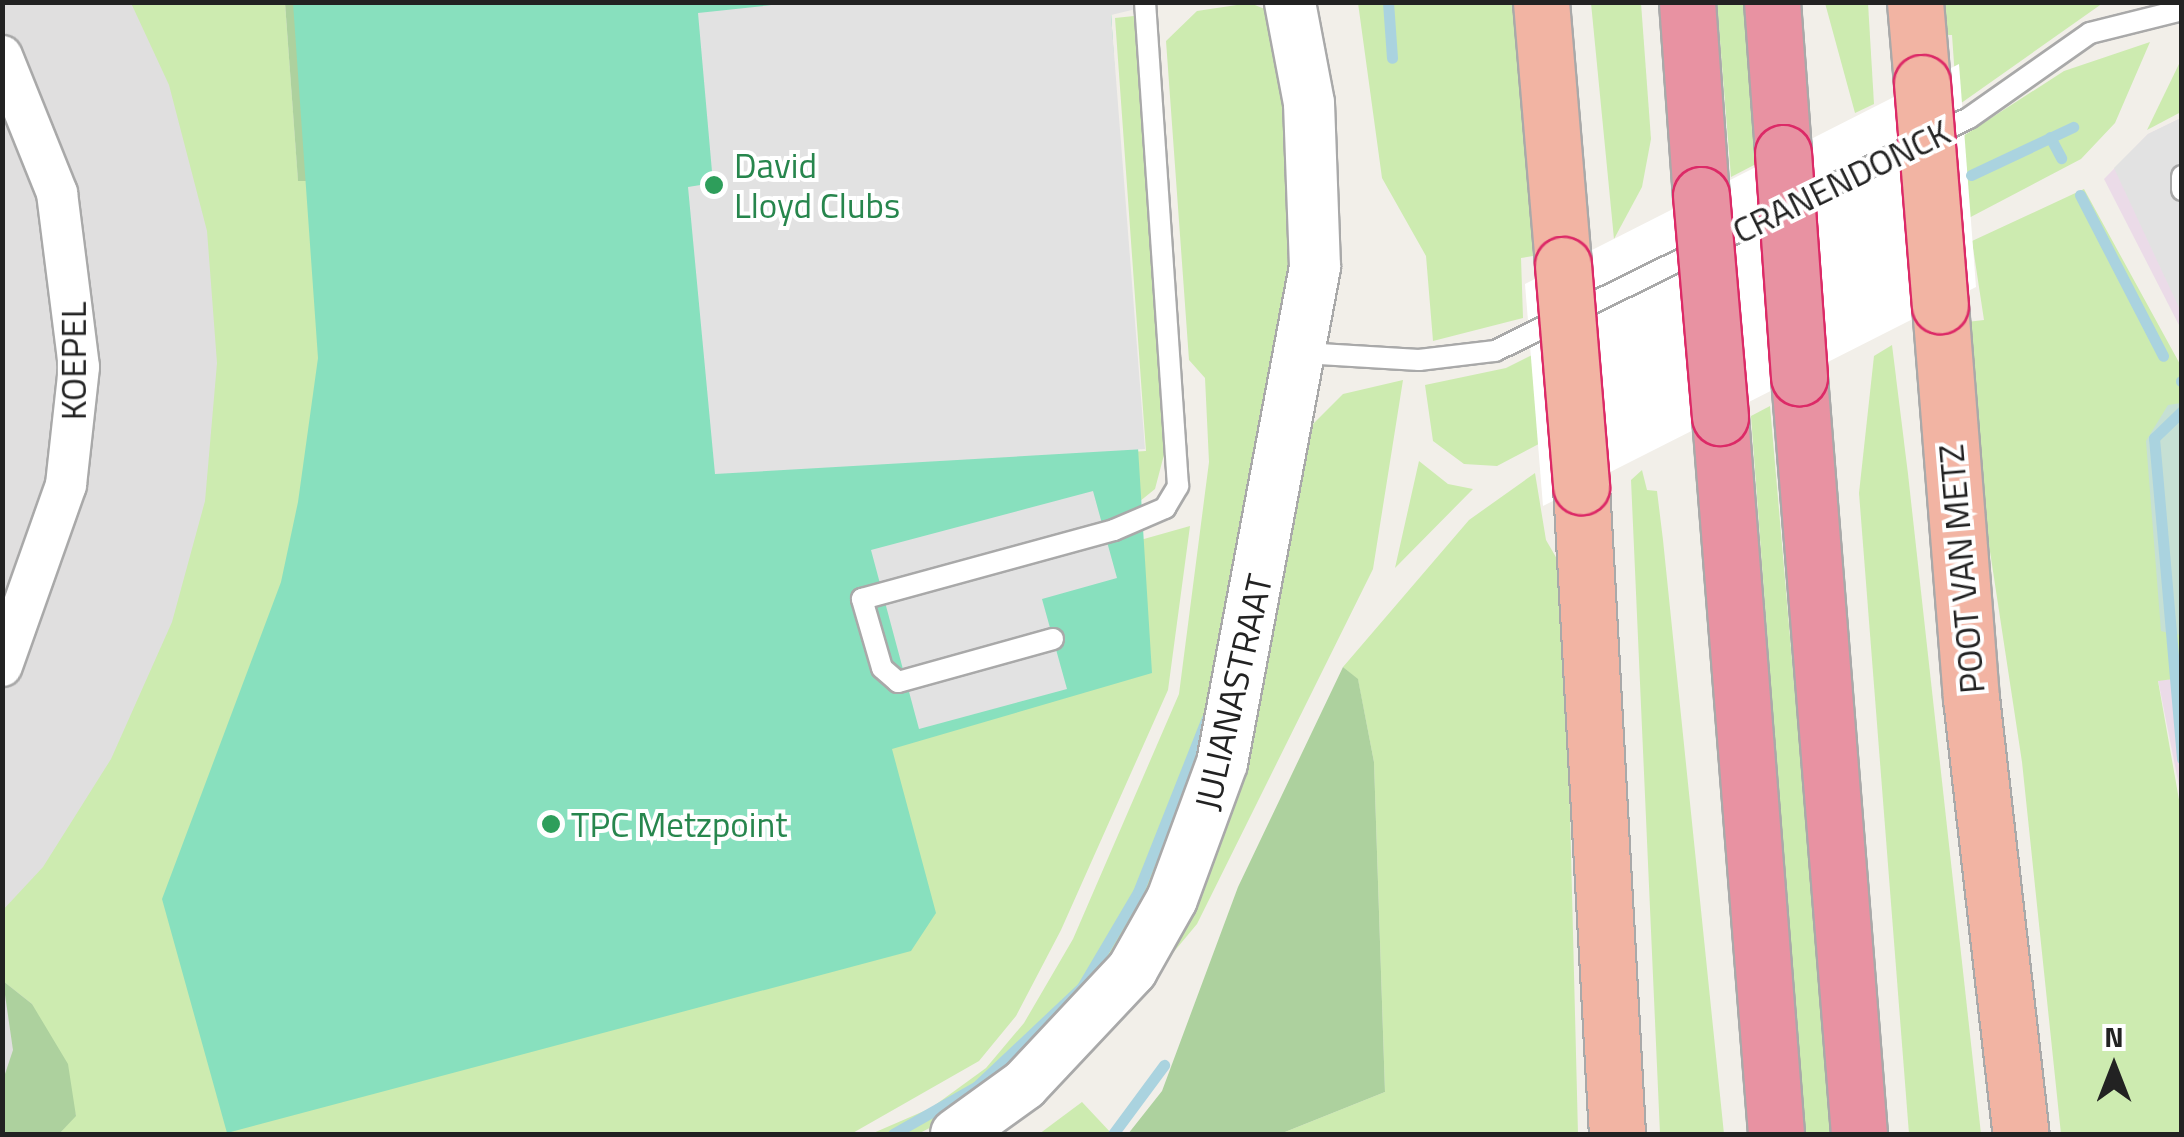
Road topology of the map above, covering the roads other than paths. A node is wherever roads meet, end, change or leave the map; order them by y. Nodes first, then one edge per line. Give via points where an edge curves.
1 (1145, 2) edge
2 (1290, 2) edge
3 (1316, 2) edge
4 (1542, 2) edge
5 (1687, 2) edge
6 (1772, 2) edge
7 (1915, 2) edge
8 (2182, 10) edge
9 (2, 56) edge
10 (1309, 103) junction
11 (2182, 176) edge
12 (2182, 190) edge
13 (1303, 353) junction
14 (1053, 639) dead end
15 (2, 666) edge
16 (956, 1134) edge
17 (1617, 1134) edge
18 (1776, 1134) edge
19 (1859, 1134) edge
20 (2022, 1134) edge

1 - 14 lane via 1178,486 1165,508 1114,530 862,599 882,668 898,682
2 - 10 street
3 - 10 street via 1321,62
4 - 17 highway, bridge via 1581,486
5 - 18 highway, bridge
6 - 19 highway, bridge
7 - 20 highway, POOT VAN METZ, bridge via 1972,698
8 - 13 lane, CRANENDONCK via 2090,34 1969,118 1495,351 1419,360
9 - 15 street, KOEPEL via 57,193 80,367 62,501
10 - 13 street, JULIANASTRAAT via 1314,267
11 - 12 lane
13 - 16 street, JULIANASTRAAT via 1238,702 1172,899 1108,1002 1024,1085

